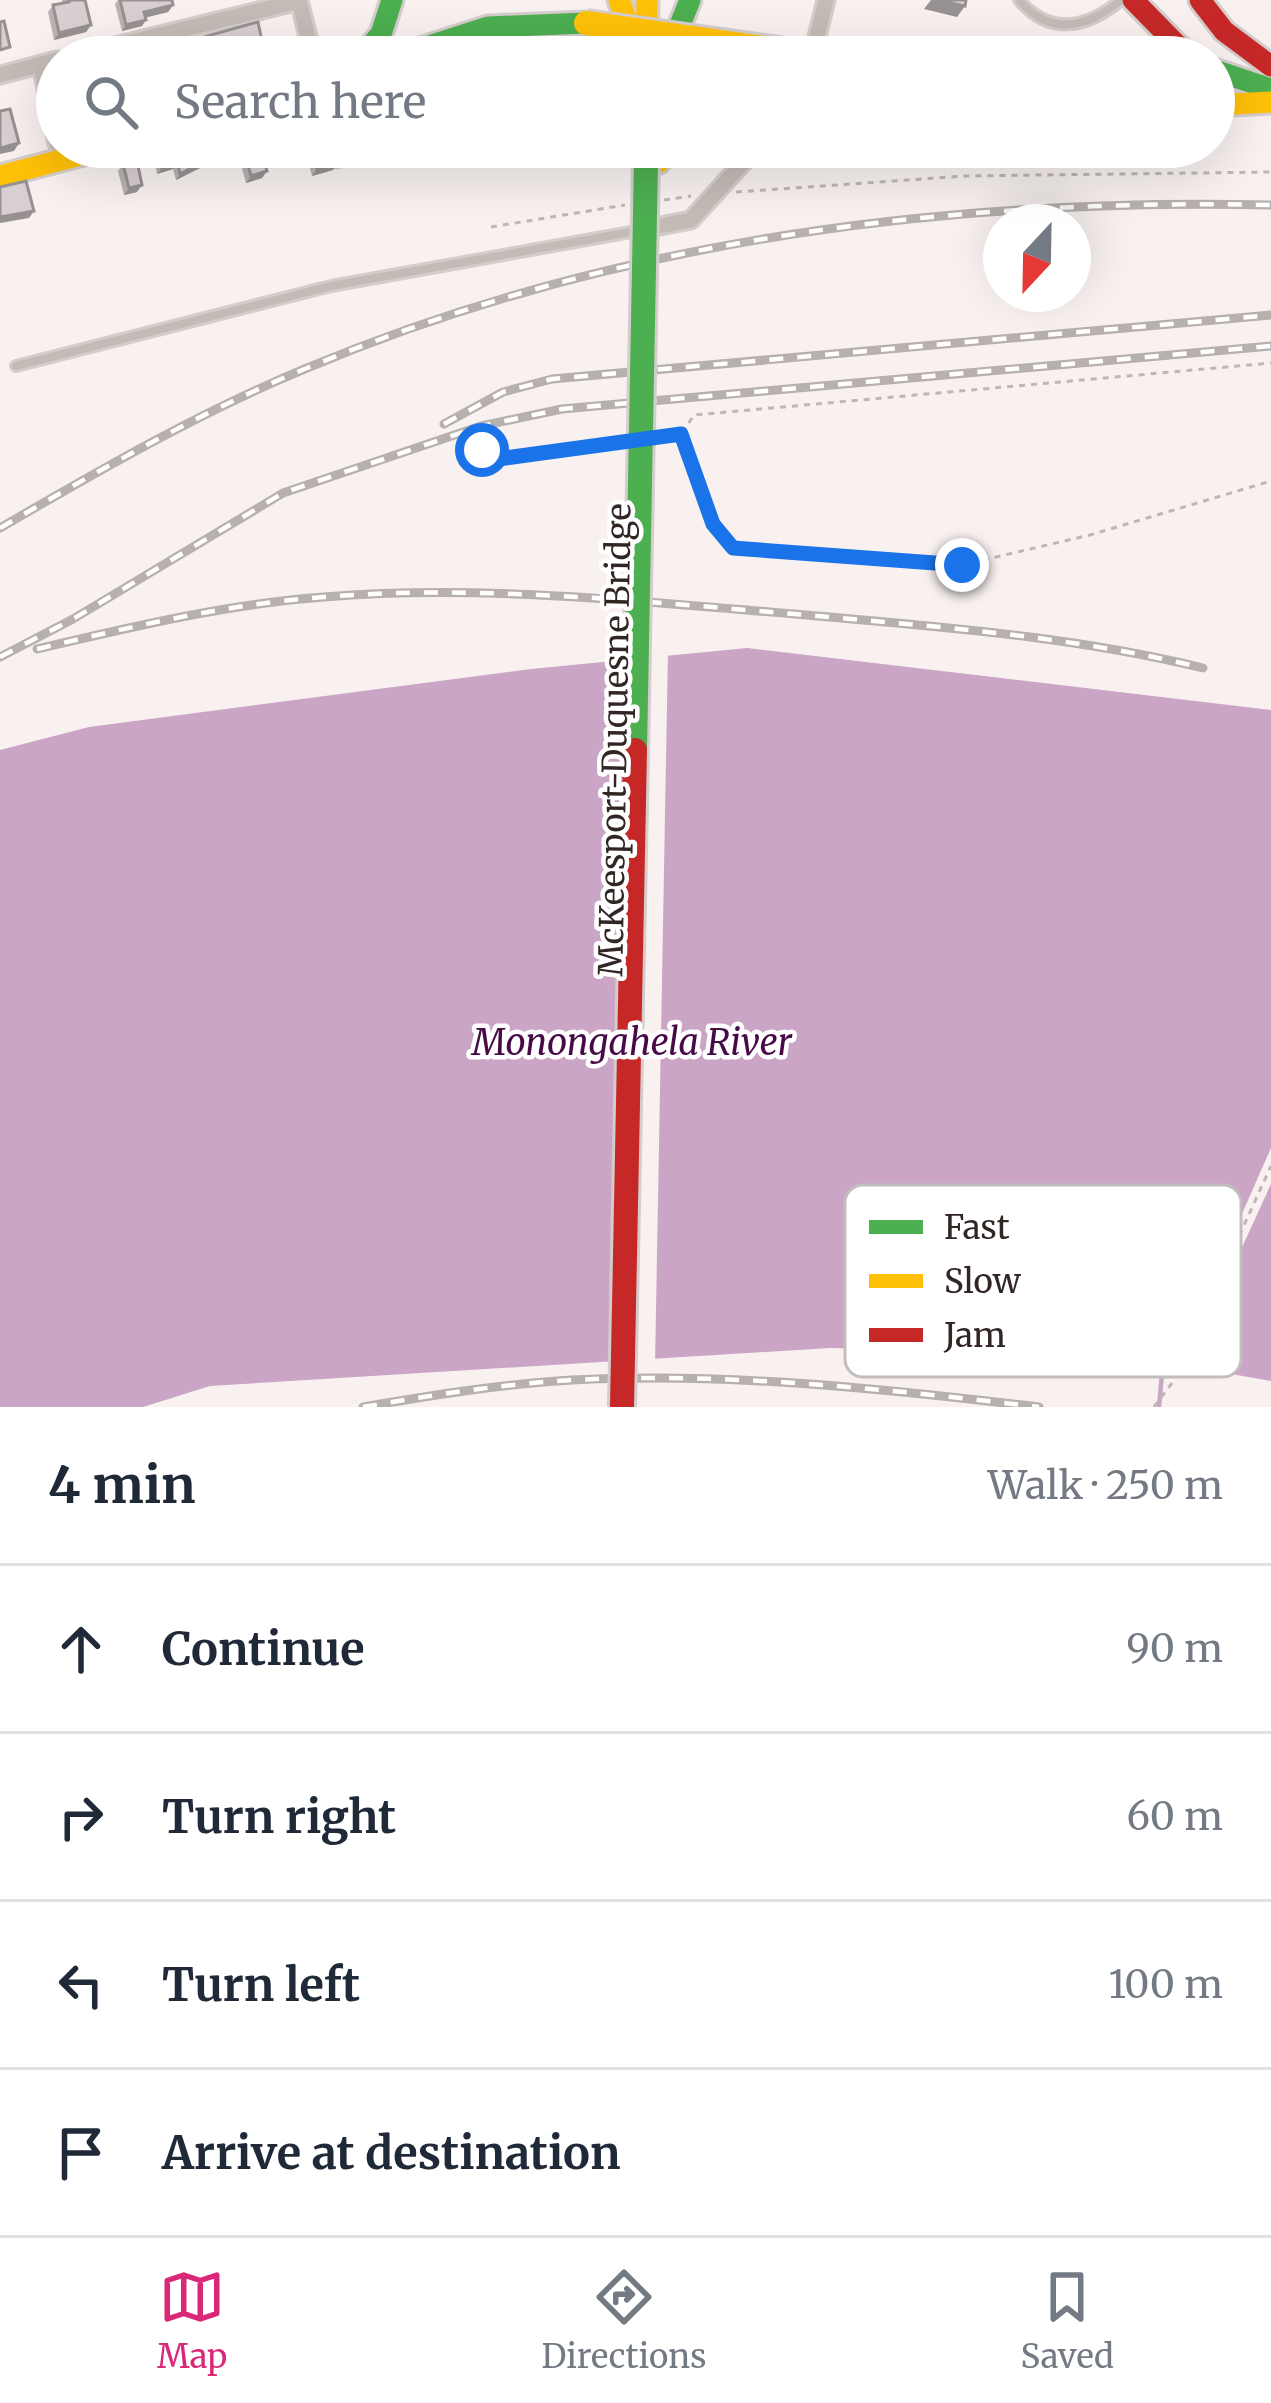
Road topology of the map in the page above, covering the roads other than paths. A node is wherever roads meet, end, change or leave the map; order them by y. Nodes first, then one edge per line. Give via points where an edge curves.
1 (392, 0) edge
2 (409, 0) edge
3 (619, 0) edge
4 (647, 0) edge
5 (663, 0) edge
6 (690, 0) edge
7 (826, 0) edge
8 (1018, 0) edge
9 (1121, 0) edge
10 (1133, 0) edge
11 (1200, 0) edge
12 (299, 1) edge
13 (381, 34) joint
14 (156, 36) edge
15 (308, 36) edge
16 (444, 36) edge
17 (634, 36) edge
18 (644, 36) edge
19 (664, 36) edge
20 (674, 36) edge
21 (679, 36) edge
22 (817, 36) edge
23 (1169, 36) edge
24 (1231, 36) edge
25 (1235, 39) edge
26 (36, 65) edge
27 (1271, 66) edge
28 (0, 75) edge
29 (1235, 77) edge
30 (1271, 88) edge
31 (1271, 102) edge
32 (1235, 103) edge
33 (36, 160) edge
34 (653, 168) edge
35 (653, 168) edge
36 (738, 168) edge
37 (0, 176) edge
38 (650, 228) joint
39 (16, 366) dead end
40 (622, 1407) edge
41 (634, 1407) edge

1 - 13 main road
2 - 13 main road
3 - 17 main road
4 - 18 main road
5 - 19 main road
6 - 20 main road
7 - 22 street
8 - 9 lane via 1035,18 1066,28
10 - 23 main road
11 - 24 main road
12 - 14 street
12 - 15 street
16 - 21 main road, bridge via 492,24 586,23
25 - 27 main road
26 - 28 street
29 - 30 main road
31 - 32 main road
33 - 37 main road
34 - 40 main road, McKeesport-Duquesne Bridge, bridge
35 - 41 main road, McKeesport-Duquesne Bridge
36 - 38 street via 691,220
38 - 39 lane via 332,286

